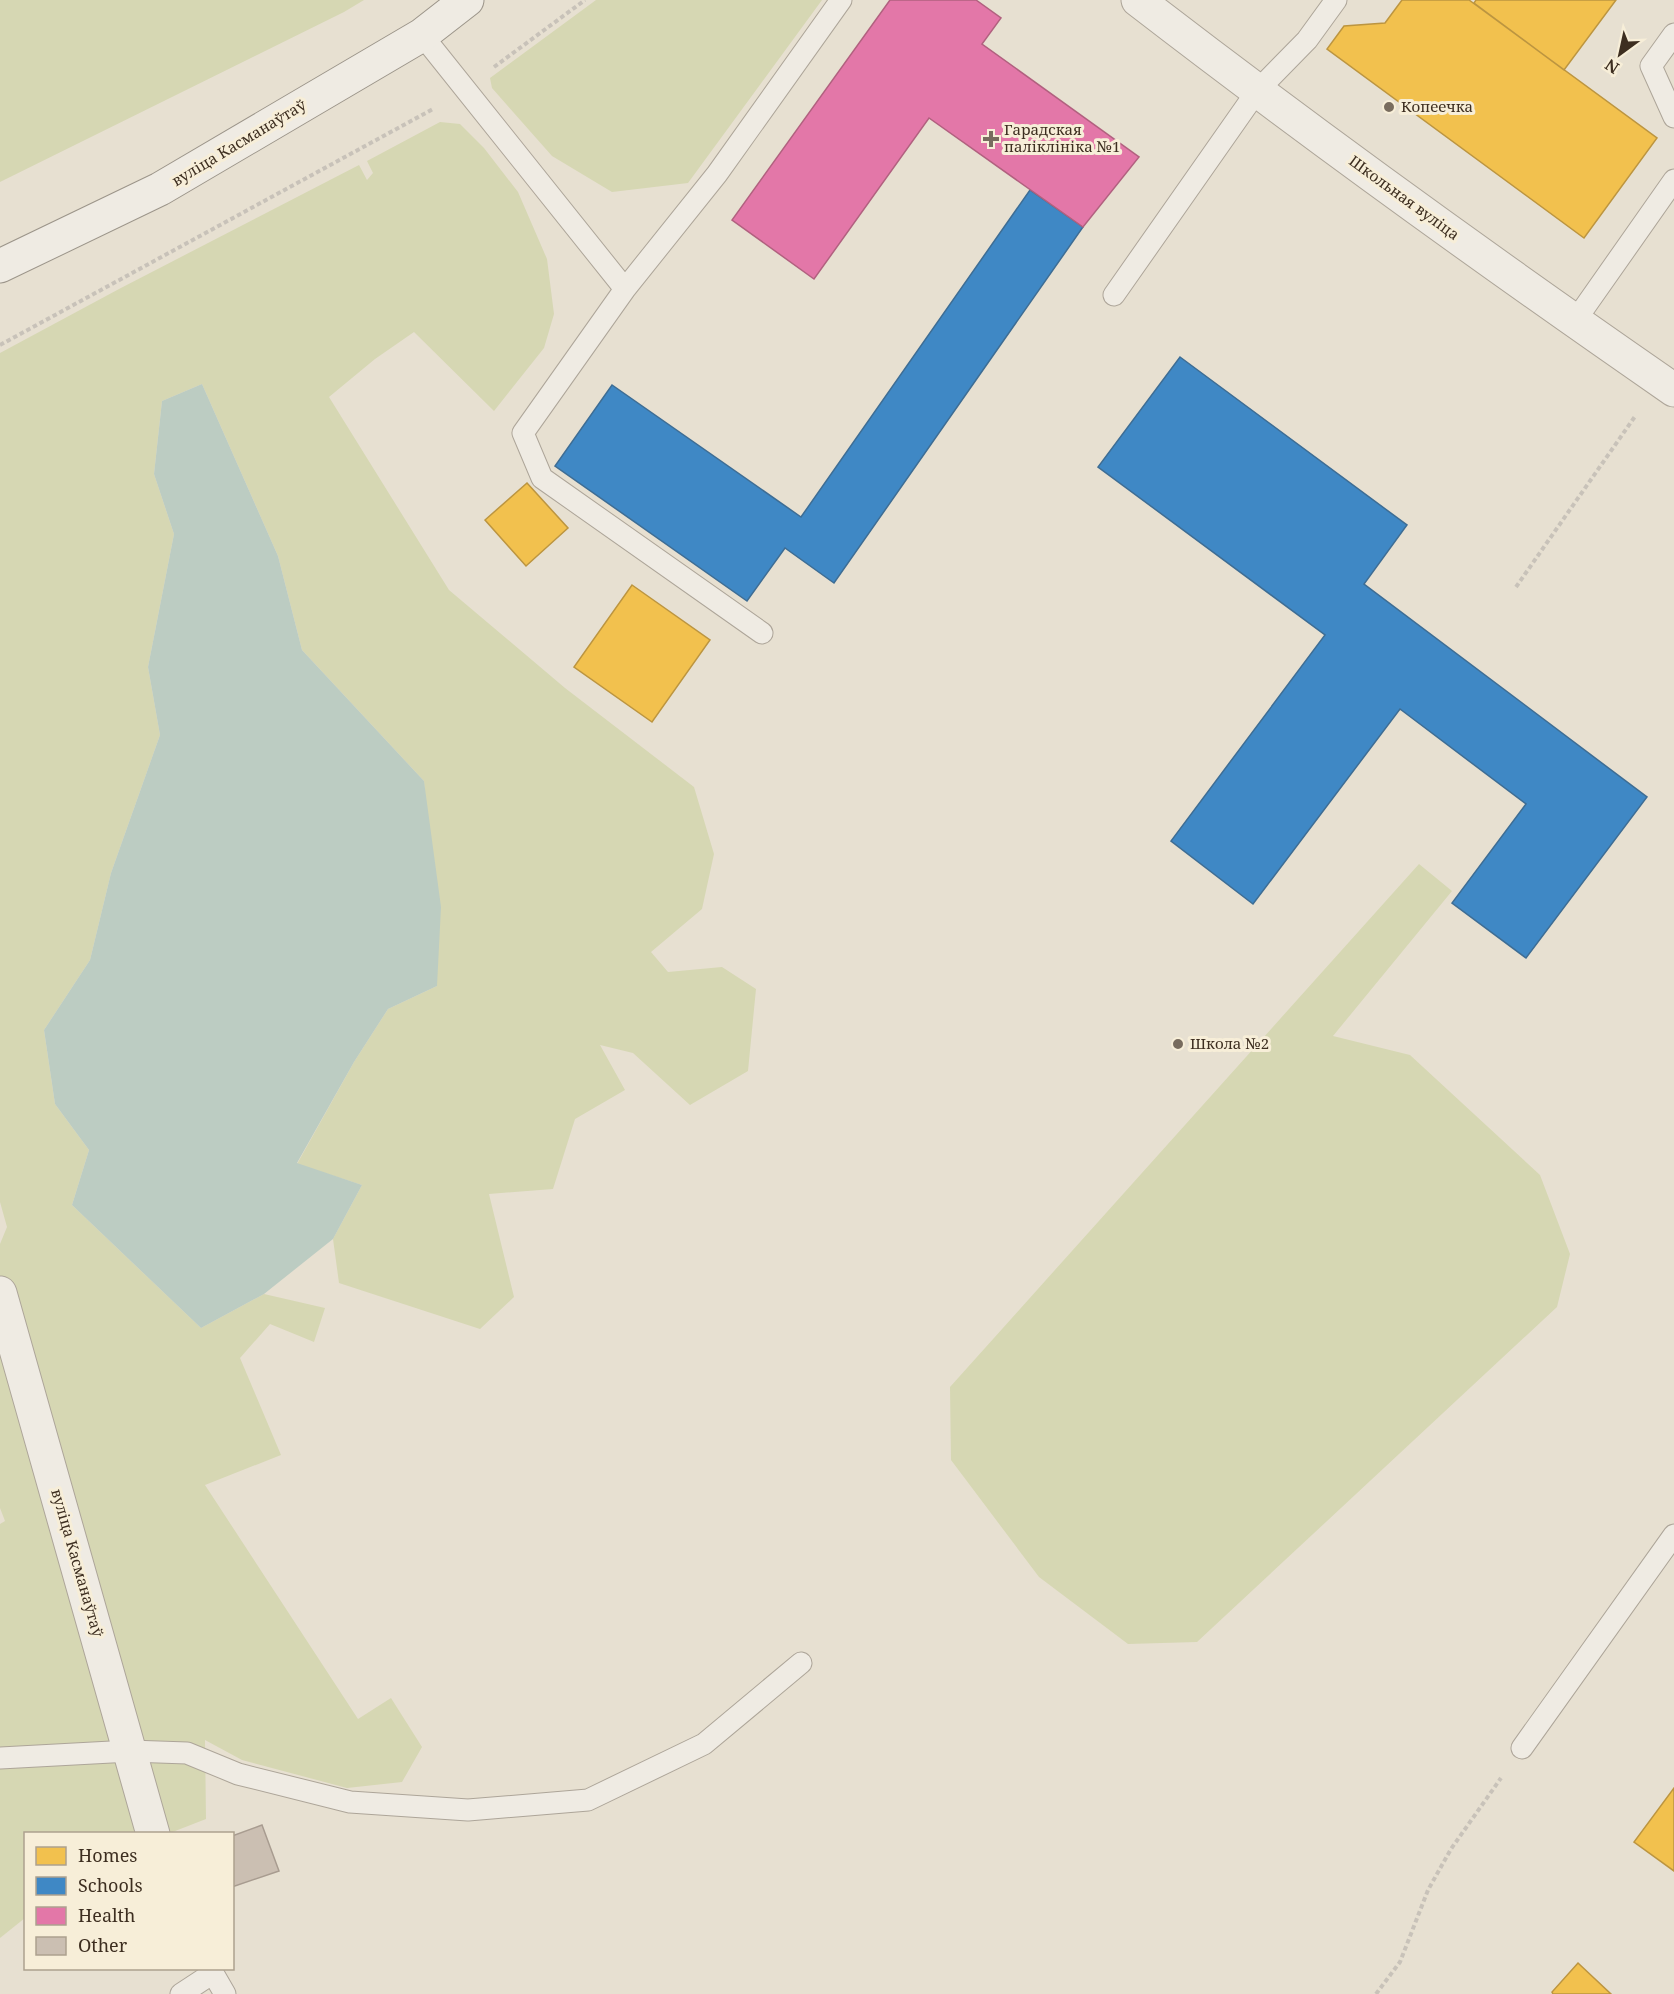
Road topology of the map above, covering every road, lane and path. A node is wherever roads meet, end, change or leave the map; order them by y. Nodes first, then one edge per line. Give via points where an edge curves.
1 (467, 0) edge
2 (585, 0) edge
3 (841, 0) edge
4 (1138, 0) edge
5 (1336, 0) edge
6 (1674, 33) edge
7 (422, 35) junction
8 (465, 89) junction
9 (1257, 91) junction
10 (1674, 117) edge
11 (1674, 180) edge
12 (0, 266) edge
13 (625, 289) junction
14 (1114, 295) dead end
15 (1575, 321) junction
16 (0, 345) edge
17 (1667, 385) edge
18 (1516, 587) dead end
19 (762, 633) dead end
20 (0, 1293) edge
21 (1674, 1535) edge
22 (801, 1663) dead end
23 (1522, 1748) joint
24 (130, 1751) junction
25 (0, 1758) edge
26 (153, 1832) edge
27 (211, 1971) edge
28 (181, 1994) edge
29 (225, 1994) edge
30 (1376, 1994) edge

1 - 7 street, вуліца Касманаўтаў
2 - 8 path
3 - 13 lane via 717,174
4 - 9 street, Школьная вуліца
5 - 9 lane via 1307,40
6 - 10 lane via 1651,66
7 - 8 lane
7 - 12 street, вуліца Касманаўтаў via 160,189
8 - 13 lane
8 - 16 path
9 - 14 lane
9 - 15 street, Школьная вуліца
11 - 15 lane
13 - 19 lane via 523,434 542,478
15 - 17 street, Школьная вуліца
17 - 18 path
20 - 24 street, вуліца Касманаўтаў
21 - 23 lane
22 - 24 lane via 704,1744 588,1800 468,1810 350,1802 238,1774 187,1753
23 - 30 path via 1451,1849 1428,1890 1400,1962
24 - 25 lane
24 - 26 street, вуліца Касманаўтаў
27 - 28 lane
27 - 29 lane

